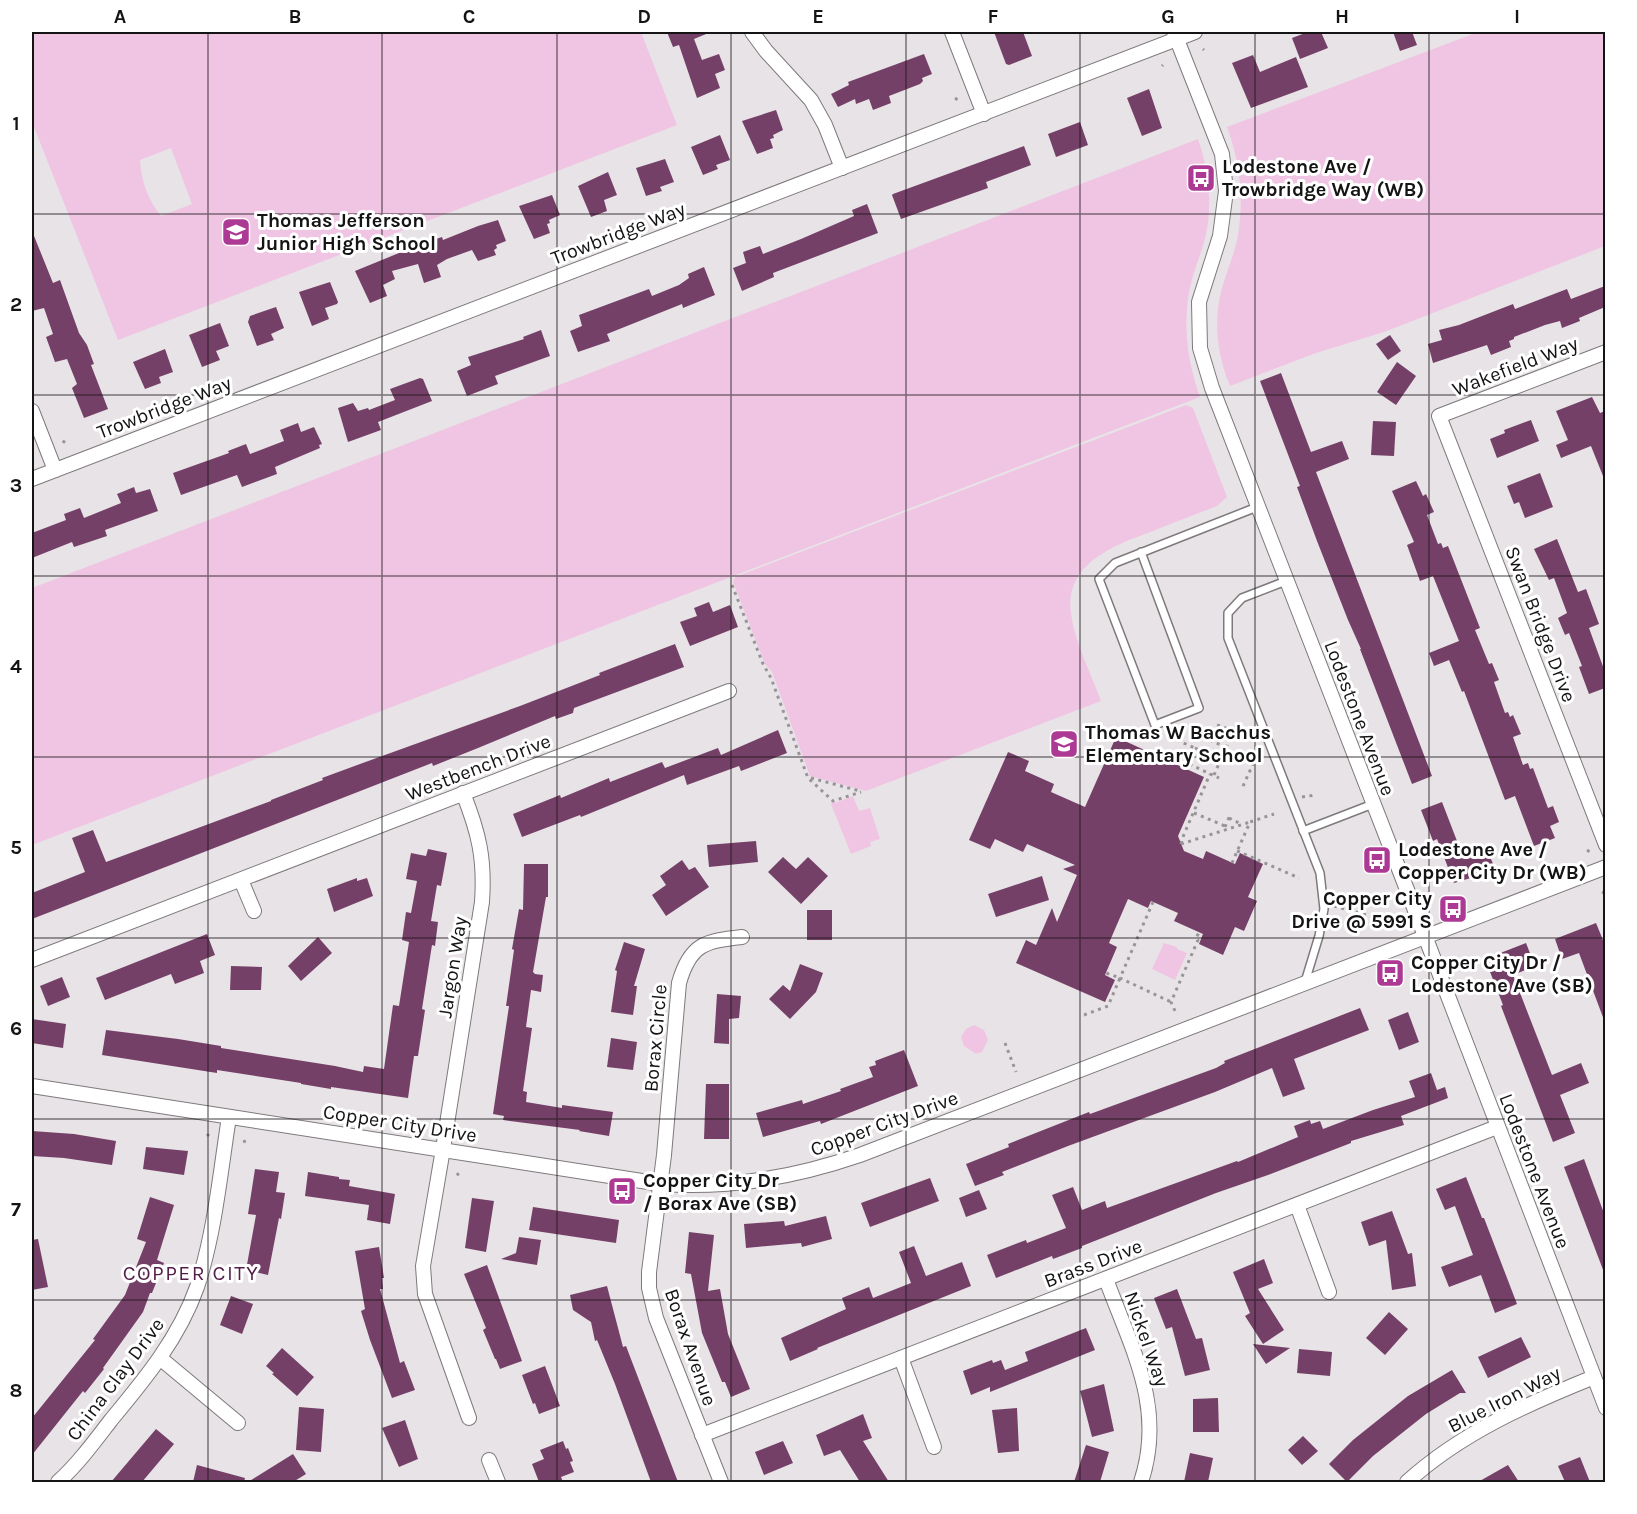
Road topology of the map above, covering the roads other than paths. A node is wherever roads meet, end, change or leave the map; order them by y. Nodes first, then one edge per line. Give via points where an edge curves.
1 (752, 32) edge
2 (952, 32) edge
3 (1195, 32) edge
4 (1176, 35) edge
5 (984, 114) junction
6 (842, 168) junction
7 (1605, 352) edge
8 (32, 411) edge
9 (1440, 416) joint
10 (55, 470) junction
11 (32, 479) edge
12 (1257, 507) junction
13 (1141, 552) junction
14 (1286, 581) junction
15 (729, 691) dead end
16 (463, 793) junction
17 (1373, 804) junction
18 (1303, 831) junction
19 (1605, 845) edge
20 (1605, 867) edge
21 (241, 880) junction
22 (254, 911) dead end
23 (1425, 936) junction
24 (742, 937) dead end
25 (32, 960) edge
26 (1305, 982) junction
27 (32, 1086) edge
28 (230, 1117) junction
29 (1497, 1127) junction
30 (443, 1149) junction
31 (661, 1184) junction
32 (1297, 1205) junction
33 (1106, 1279) junction
34 (1329, 1292) dead end
35 (160, 1358) junction
36 (901, 1358) junction
37 (1594, 1377) junction
38 (1605, 1408) edge
39 (469, 1418) dead end
40 (238, 1423) dead end
41 (702, 1435) junction
42 (934, 1447) dead end
43 (489, 1460) dead end
44 (58, 1482) edge
45 (498, 1482) edge
46 (721, 1482) edge
47 (1142, 1482) edge
48 (1407, 1482) edge

1 - 6 street via 811,100
2 - 5 street
3 - 4 street, Trowbridge Way
4 - 5 street, Trowbridge Way
4 - 12 street, Lodestone Avenue via 1222,154 1226,190 1220,236 1199,302 1200,348
5 - 6 street, Trowbridge Way
6 - 10 street, Trowbridge Way
7 - 9 street, Wakefield Way
8 - 10 street
9 - 19 street, Swan Bridge Drive
10 - 11 street, Trowbridge Way
12 - 13 lane
12 - 14 street, Lodestone Avenue
13 - 13 lane via 1115,563 1099,579 1155,725 1200,708
14 - 17 street, Lodestone Avenue
14 - 18 lane via 1242,597 1228,613 1228,638
15 - 16 street, Westbench Drive
16 - 21 street, Westbench Drive
16 - 30 street, Jargon Way via 479,839 482,902
17 - 18 lane
17 - 23 street, Lodestone Avenue
18 - 26 lane via 1320,873 1324,909
20 - 23 street, Copper City Drive
21 - 22 street
21 - 25 street, Westbench Drive
23 - 26 street, Copper City Drive
23 - 29 street, Lodestone Avenue
24 - 31 street, Borax Circle via 705,943 691,954 683,968
26 - 31 street, Copper City Drive via 832,1165 730,1184
27 - 28 street, Copper City Drive
28 - 30 street, Copper City Drive
28 - 35 street, China Clay Drive via 214,1218 200,1275 183,1319
29 - 32 street, Brass Drive
29 - 37 street, Lodestone Avenue
30 - 31 street, Copper City Drive
30 - 39 street, Jargon Way via 423,1266 425,1294
31 - 41 street, Borax Avenue via 649,1288 661,1333
32 - 33 street, Brass Drive
32 - 34 street
33 - 36 street, Brass Drive
33 - 47 street, Nickel Way via 1148,1400 1150,1443
35 - 40 street
35 - 44 street, China Clay Drive
36 - 41 street, Brass Drive
36 - 42 street
37 - 38 street, Lodestone Avenue
37 - 48 street, Blue Iron Way via 1477,1431
41 - 46 street, Borax Avenue
43 - 45 street

